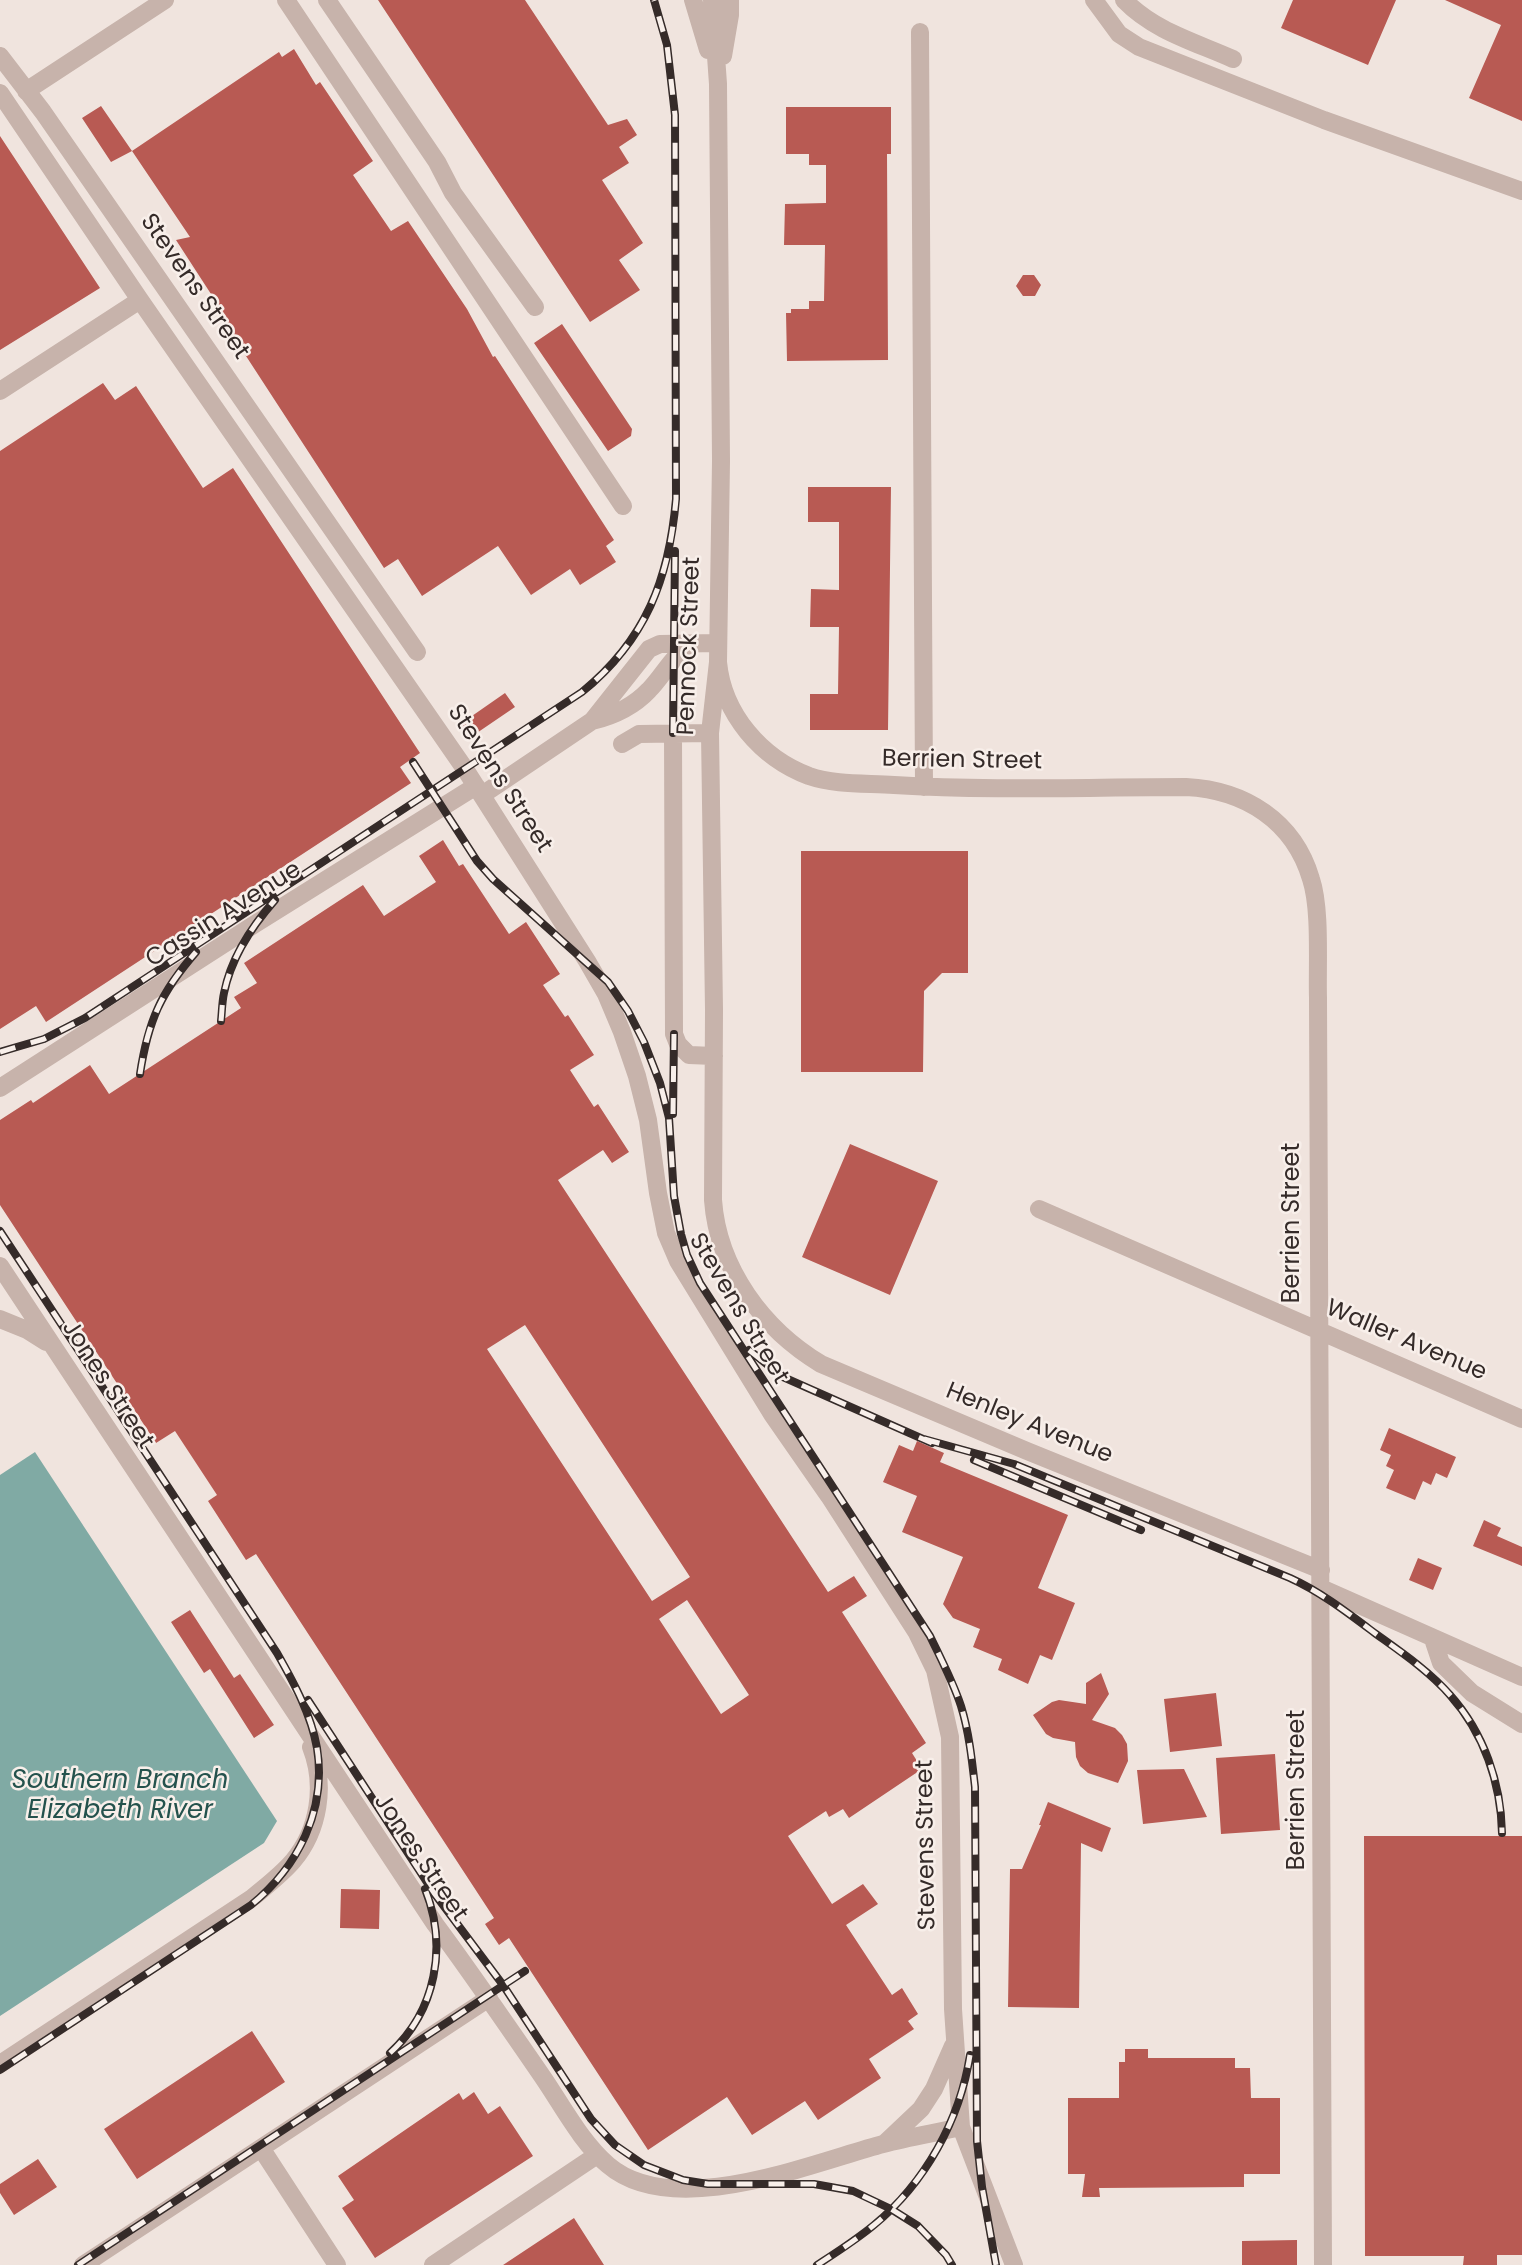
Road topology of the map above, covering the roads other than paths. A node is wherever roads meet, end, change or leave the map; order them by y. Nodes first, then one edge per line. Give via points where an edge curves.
1 (165, 0) edge
2 (286, 0) edge
3 (327, 0) edge
4 (694, 0) edge
5 (712, 0) edge
6 (730, 0) edge
7 (1094, 0) edge
8 (1124, 0) edge
9 (920, 32) dead end
10 (0, 56) edge
11 (1233, 59) dead end
12 (718, 84) junction
13 (26, 92) junction
14 (0, 93) edge
15 (1522, 191) edge
16 (140, 300) junction
17 (535, 307) dead end
18 (0, 391) edge
19 (623, 506) dead end
20 (717, 643) junction
21 (694, 644) junction
22 (417, 652) dead end
23 (718, 662) junction
24 (592, 722) junction
25 (673, 733) junction
26 (710, 733) junction
27 (622, 744) dead end
28 (924, 787) junction
29 (479, 791) junction
30 (714, 1056) junction
31 (0, 1088) edge
32 (1040, 1209) dead end
33 (0, 1266) edge
34 (743, 1289) joint
35 (0, 1319) edge
36 (1318, 1330) junction
37 (57, 1353) junction
38 (1522, 1419) edge
39 (1321, 1570) junction
40 (1321, 1588) junction
41 (1433, 1639) junction
42 (1522, 1677) edge
43 (291, 1709) junction
44 (1522, 1724) edge
45 (489, 1998) junction
46 (955, 2042) junction
47 (0, 2064) edge
48 (961, 2127) junction
49 (884, 2144) junction
50 (261, 2148) junction
51 (597, 2155) junction
52 (83, 2265) edge
53 (337, 2265) edge
54 (433, 2265) edge
55 (1014, 2265) edge
56 (1324, 2265) edge

1 - 13 street
2 - 19 street
3 - 17 street via 437,162 453,193
4 - 12 street
5 - 12 street, Pennock Street
6 - 12 street
7 - 15 street via 1119,34 1139,47
8 - 11 street via 1159,28
9 - 28 street
10 - 13 street, Stevens Street
12 - 20 street, Pennock Street via 721,461
13 - 22 street, Stevens Street
14 - 16 street, Stevens Street
16 - 18 street
16 - 29 street, Stevens Street
20 - 21 street
20 - 23 street, Pennock Street
21 - 24 street via 681,651 643,696 612,716
21 - 24 street via 660,644 649,649
23 - 26 street, Pennock Street
23 - 28 street, Berrien Street via 725,693 739,721 760,746 788,766 831,781
24 - 29 street, Cassin Avenue
25 - 26 street
25 - 27 street via 639,734
25 - 30 street via 674,1034 689,1055
26 - 30 street, Pennock Street
28 - 36 street, Berrien Street via 1206,788 1253,804 1291,838 1304,861 1315,898
29 - 31 street, Cassin Avenue via 255,924
29 - 46 street, Stevens Street via 587,961 622,1032 648,1120 666,1233 678,1261 772,1414 917,1633 935,1670 950,1737
30 - 34 street, Pennock Street via 714,1220
32 - 36 street, Waller Avenue
33 - 37 street, Jones Street
34 - 39 street, Henley Avenue via 768,1320 821,1364
35 - 37 street via 38,1336
36 - 38 street, Waller Avenue
36 - 39 street, Berrien Street
37 - 43 street, Jones Street
39 - 40 street, Berrien Street
40 - 41 street
40 - 56 street, Berrien Street
41 - 42 street
41 - 44 street via 1441,1663 1472,1693
43 - 45 street, Jones Street
43 - 47 street via 315,1758 318,1790 313,1825 293,1861 252,1898
45 - 50 street
45 - 51 street, Jones Street
46 - 48 street, Stevens Street
46 - 49 street via 921,2109
48 - 49 street, Jones Street
48 - 55 street, Stevens Street
49 - 51 street, Jones Street via 764,2179 698,2188 642,2182 618,2172
50 - 52 street
50 - 53 street
51 - 54 street

